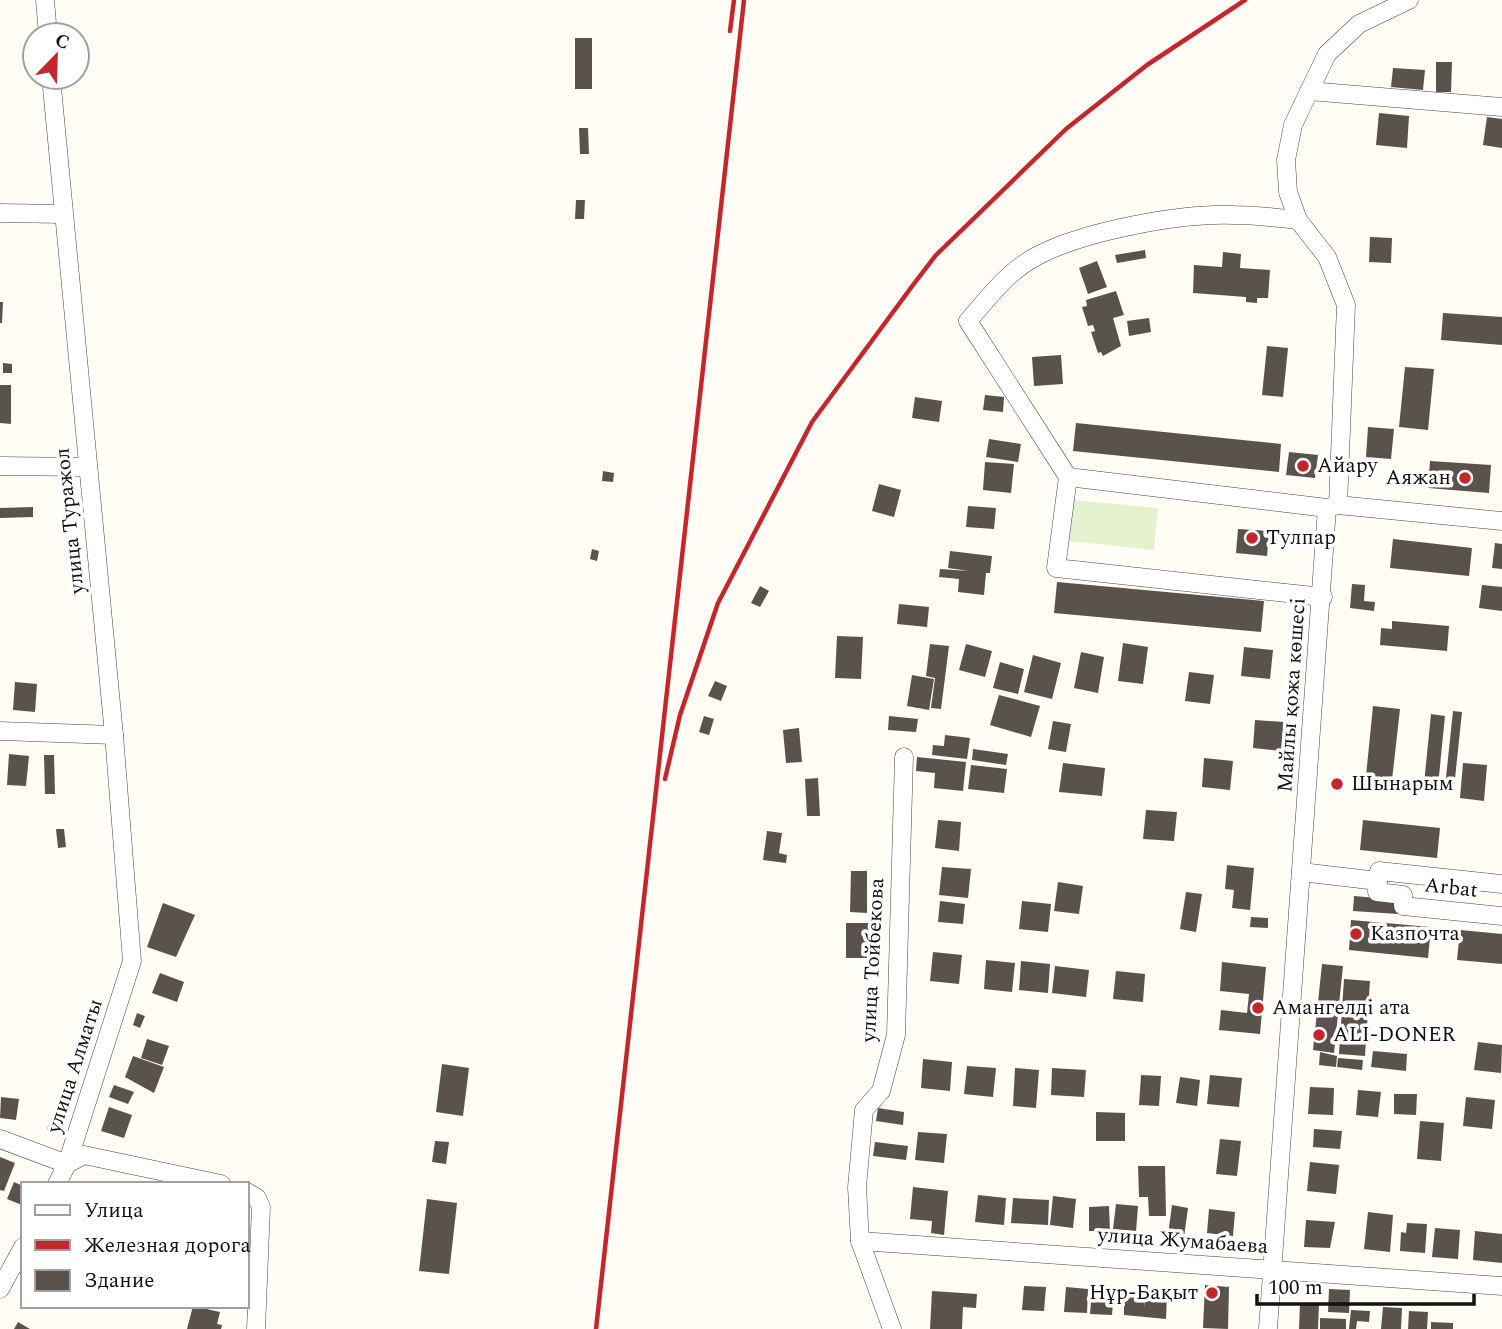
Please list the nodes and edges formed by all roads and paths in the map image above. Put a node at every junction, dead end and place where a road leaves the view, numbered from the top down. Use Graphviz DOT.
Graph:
graph roads {
  1 [pos="45,0"];
  2 [pos="1409,0"];
  3 [pos="47,21"];
  4 [pos="52,91"];
  5 [pos="1309,91"];
  6 [pos="1502,107"];
  7 [pos="0,213"];
  8 [pos="63,214"];
  9 [pos="1298,220"];
  10 [pos="0,466"];
  11 [pos="87,467"];
  12 [pos="1068,477"];
  13 [pos="1332,506"];
  14 [pos="1502,521"];
  15 [pos="1323,597"];
  16 [pos="0,731"];
  17 [pos="114,735"];
  18 [pos="904,757"];
  19 [pos="1301,872"];
  20 [pos="1378,881"];
  21 [pos="1502,884"];
  22 [pos="1502,916"];
  23 [pos="132,961"];
  24 [pos="0,1139"];
  25 [pos="67,1164"];
  26 [pos="58,1182"];
  27 [pos="212,1182"];
  28 [pos="252,1195"];
  29 [pos="860,1241"];
  30 [pos="21,1251"];
  31 [pos="1272,1270"];
  32 [pos="1502,1286"];
  33 [pos="0,1289"];
  34 [pos="256,1329"];
  35 [pos="892,1329"];
  36 [pos="1268,1329"];
  1 -- 3 [label="street"];
  2 -- 5 [label="street, Майлы қожа көшесі"];
  4 -- 8 [label="street, улица Туражол"];
  5 -- 6 [label="street"];
  5 -- 9 [label="street, Майлы қожа көшесі"];
  7 -- 8 [label="street"];
  8 -- 11 [label="street, улица Туражол"];
  9 -- 12 [label="street"];
  9 -- 13 [label="street, Майлы қожа көшесі"];
  10 -- 11 [label="street"];
  11 -- 17 [label="street, улица Туражол"];
  12 -- 13 [label="street"];
  12 -- 15 [label="street"];
  13 -- 14 [label="street"];
  13 -- 15 [label="street, Майлы қожа көшесі"];
  15 -- 19 [label="street, Майлы қожа көшесі"];
  16 -- 17 [label="street"];
  17 -- 23 [label="street, улица Туражол"];
  18 -- 29 [label="street, улица Тойбекова"];
  19 -- 20 [label="street, Arbat"];
  19 -- 31 [label="street, Майлы қожа көшесі"];
  20 -- 21 [label="street, Arbat"];
  20 -- 22 [label="street, Arbat"];
  23 -- 25 [label="street, улица Алматы"];
  24 -- 25 [label="street"];
  25 -- 26 [label="street, улица Алматы"];
  25 -- 27 [label="street"];
  28 -- 34 [label="street"];
  29 -- 31 [label="street, улица Жумабаева"];
  29 -- 35 [label="street, улица Тойбекова"];
  30 -- 33 [label="street"];
  31 -- 32 [label="street, улица Жумабаева"];
  31 -- 36 [label="street, Майлы қожа көшесі"];
}
